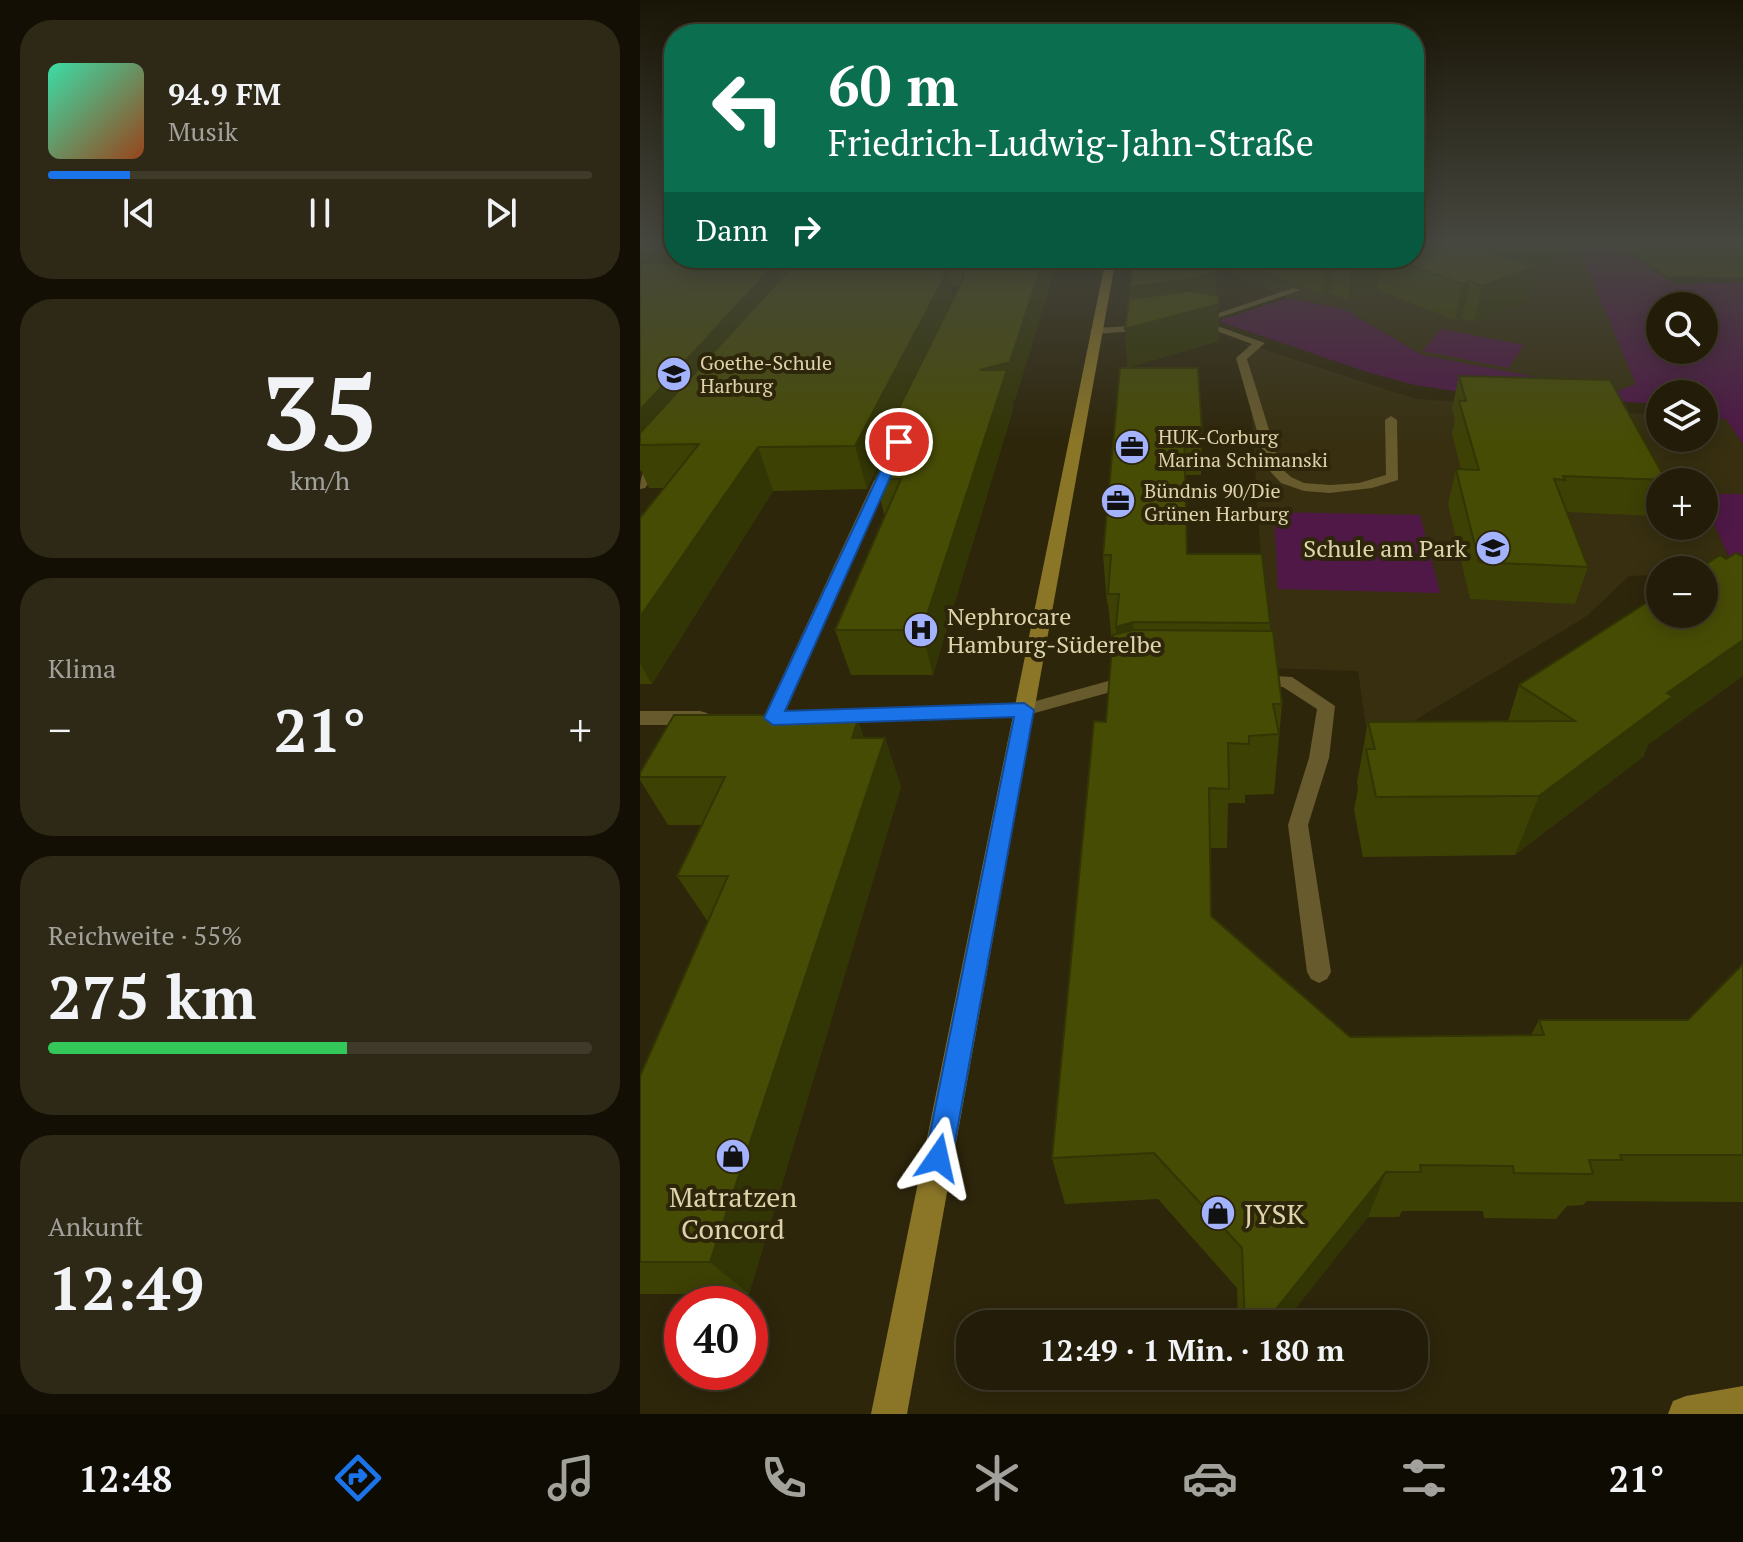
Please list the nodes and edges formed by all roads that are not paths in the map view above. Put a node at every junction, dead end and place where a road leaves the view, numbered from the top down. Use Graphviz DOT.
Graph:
graph roads {
  1 [pos="1101,309"];
  2 [pos="1234,309"];
  3 [pos="1195,321"];
  4 [pos="1181,323"];
  5 [pos="1167,325"];
  6 [pos="1095,331"];
  7 [pos="1391,420"];
  8 [pos="669,449"];
  9 [pos="894,452"];
  10 [pos="640,485"];
  11 [pos="1151,680"];
  12 [pos="1241,681"];
  13 [pos="1024,710"];
  14 [pos="640,718"];
  15 [pos="719,718"];
  16 [pos="746,718"];
  17 [pos="773,718"];
  18 [pos="1319,972"];
  19 [pos="1743,1404"];
  20 [pos="889,1414"];
  21 [pos="1686,1414"];
  1 -- 6 [label="street"];
  2 -- 3 [label="lane"];
  3 -- 4 [label="lane"];
  3 -- 7 [label="lane"];
  5 -- 6 [label="lane"];
  6 -- 13 [label="street"];
  8 -- 10 [label="street"];
  9 -- 17 [label="street"];
  11 -- 13 [label="lane"];
  12 -- 18 [label="lane"];
  13 -- 17 [label="street"];
  13 -- 20 [label="street"];
  14 -- 15 [label="street"];
  16 -- 17 [label="street"];
  19 -- 21 [label="street"];
}
